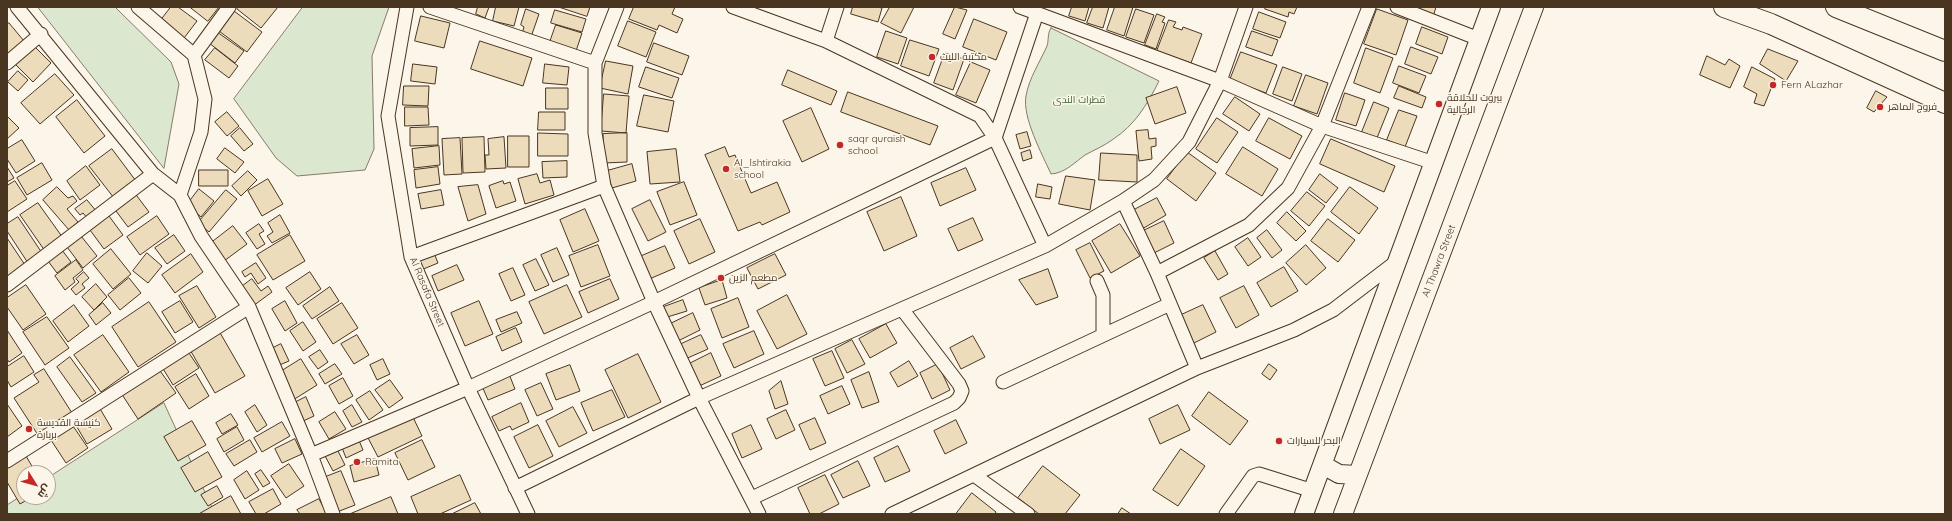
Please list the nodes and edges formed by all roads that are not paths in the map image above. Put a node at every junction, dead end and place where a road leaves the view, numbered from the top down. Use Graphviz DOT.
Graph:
graph roads {
  1 [pos="17,7"];
  2 [pos="138,7"];
  3 [pos="229,7"];
  4 [pos="407,7"];
  5 [pos="430,7"];
  6 [pos="617,7"];
  7 [pos="733,7"];
  8 [pos="837,7"];
  9 [pos="1020,7"];
  10 [pos="1246,7"];
  11 [pos="1369,7"];
  12 [pos="1397,7"];
  13 [pos="1491,7"];
  14 [pos="1534,7"];
  15 [pos="1724,7"];
  16 [pos="1848,9"];
  17 [pos="1037,13"];
  18 [pos="41,34"];
  19 [pos="1479,39"];
  20 [pos="826,41"];
  21 [pos="1945,51"];
  22 [pos="194,55"];
  23 [pos="7,63"];
  24 [pos="595,64"];
  25 [pos="1220,81"];
  26 [pos="1945,103"];
  27 [pos="1322,126"];
  28 [pos="996,138"];
  29 [pos="1434,163"];
  30 [pos="153,174"];
  31 [pos="604,186"];
  32 [pos="180,195"];
  33 [pos="1123,201"];
  34 [pos="1045,246"];
  35 [pos="411,257"];
  36 [pos="1396,262"];
  37 [pos="1157,273"];
  38 [pos="1097,281"];
  39 [pos="7,285"];
  40 [pos="654,302"];
  41 [pos="1170,304"];
  42 [pos="248,307"];
  43 [pos="902,309"];
  44 [pos="1103,335"];
  45 [pos="1197,368"];
  46 [pos="1003,382"];
  47 [pos="468,388"];
  48 [pos="699,398"];
  49 [pos="312,455"];
  50 [pos="7,461"];
  51 [pos="1322,465"];
  52 [pos="974,475"];
  53 [pos="1357,476"];
  54 [pos="515,488"];
  55 [pos="1313,491"];
  56 [pos="752,498"];
  57 [pos="333,514"];
  58 [pos="528,514"];
  59 [pos="759,514"];
  60 [pos="892,514"];
  61 [pos="1028,514"];
  62 [pos="1226,514"];
  63 [pos="1304,514"];
  64 [pos="1343,514"];
  1 -- 18 [label="street"];
  2 -- 22 [label="street"];
  3 -- 22 [label="street"];
  4 -- 35 [label="street, Al Rasafa Street"];
  5 -- 24 [label="street"];
  6 -- 24 [label="street"];
  7 -- 20 [label="street"];
  8 -- 20 [label="street"];
  9 -- 17 [label="street"];
  10 -- 25 [label="street"];
  11 -- 27 [label="street"];
  12 -- 19 [label="street"];
  13 -- 19 [label="main road"];
  14 -- 53 [label="main road, Al Thawra Street"];
  15 -- 26 [label="main road"];
  16 -- 21 [label="main road"];
  17 -- 25 [label="street"];
  17 -- 28 [label="street"];
  18 -- 23 [label="street"];
  18 -- 30 [label="street"];
  19 -- 29 [label="main road"];
  20 -- 28 [label="street"];
  22 -- 32 [label="street"];
  24 -- 31 [label="street"];
  25 -- 27 [label="street"];
  25 -- 33 [label="street"];
  27 -- 29 [label="street"];
  27 -- 37 [label="street"];
  28 -- 34 [label="street"];
  28 -- 40 [label="street"];
  29 -- 36 [label="main road"];
  30 -- 32 [label="street"];
  30 -- 39 [label="street"];
  31 -- 35 [label="street"];
  31 -- 40 [label="street"];
  32 -- 42 [label="street"];
  33 -- 34 [label="street"];
  33 -- 37 [label="street"];
  34 -- 43 [label="street"];
  35 -- 47 [label="street, Al Rasafa Street"];
  36 -- 45 [label="street"];
  36 -- 51 [label="main road"];
  37 -- 41 [label="street"];
  38 -- 44 [label="street"];
  40 -- 47 [label="street"];
  40 -- 48 [label="street"];
  41 -- 44 [label="street"];
  41 -- 45 [label="street"];
  42 -- 49 [label="street"];
  42 -- 50 [label="street"];
  43 -- 48 [label="street"];
  43 -- 56 [label="street"];
  44 -- 46 [label="street"];
  45 -- 52 [label="street"];
  47 -- 49 [label="street"];
  47 -- 54 [label="street, Al Rasafa Street"];
  48 -- 54 [label="street"];
  48 -- 56 [label="street"];
  49 -- 57 [label="street"];
  51 -- 53 [label="main road"];
  51 -- 55 [label="main road"];
  52 -- 60 [label="street"];
  52 -- 61 [label="street"];
  53 -- 64 [label="main road, Al Thawra Street"];
  54 -- 58 [label="street, Al Rasafa Street"];
  55 -- 62 [label="street"];
  55 -- 63 [label="main road"];
  56 -- 59 [label="street"];
}
